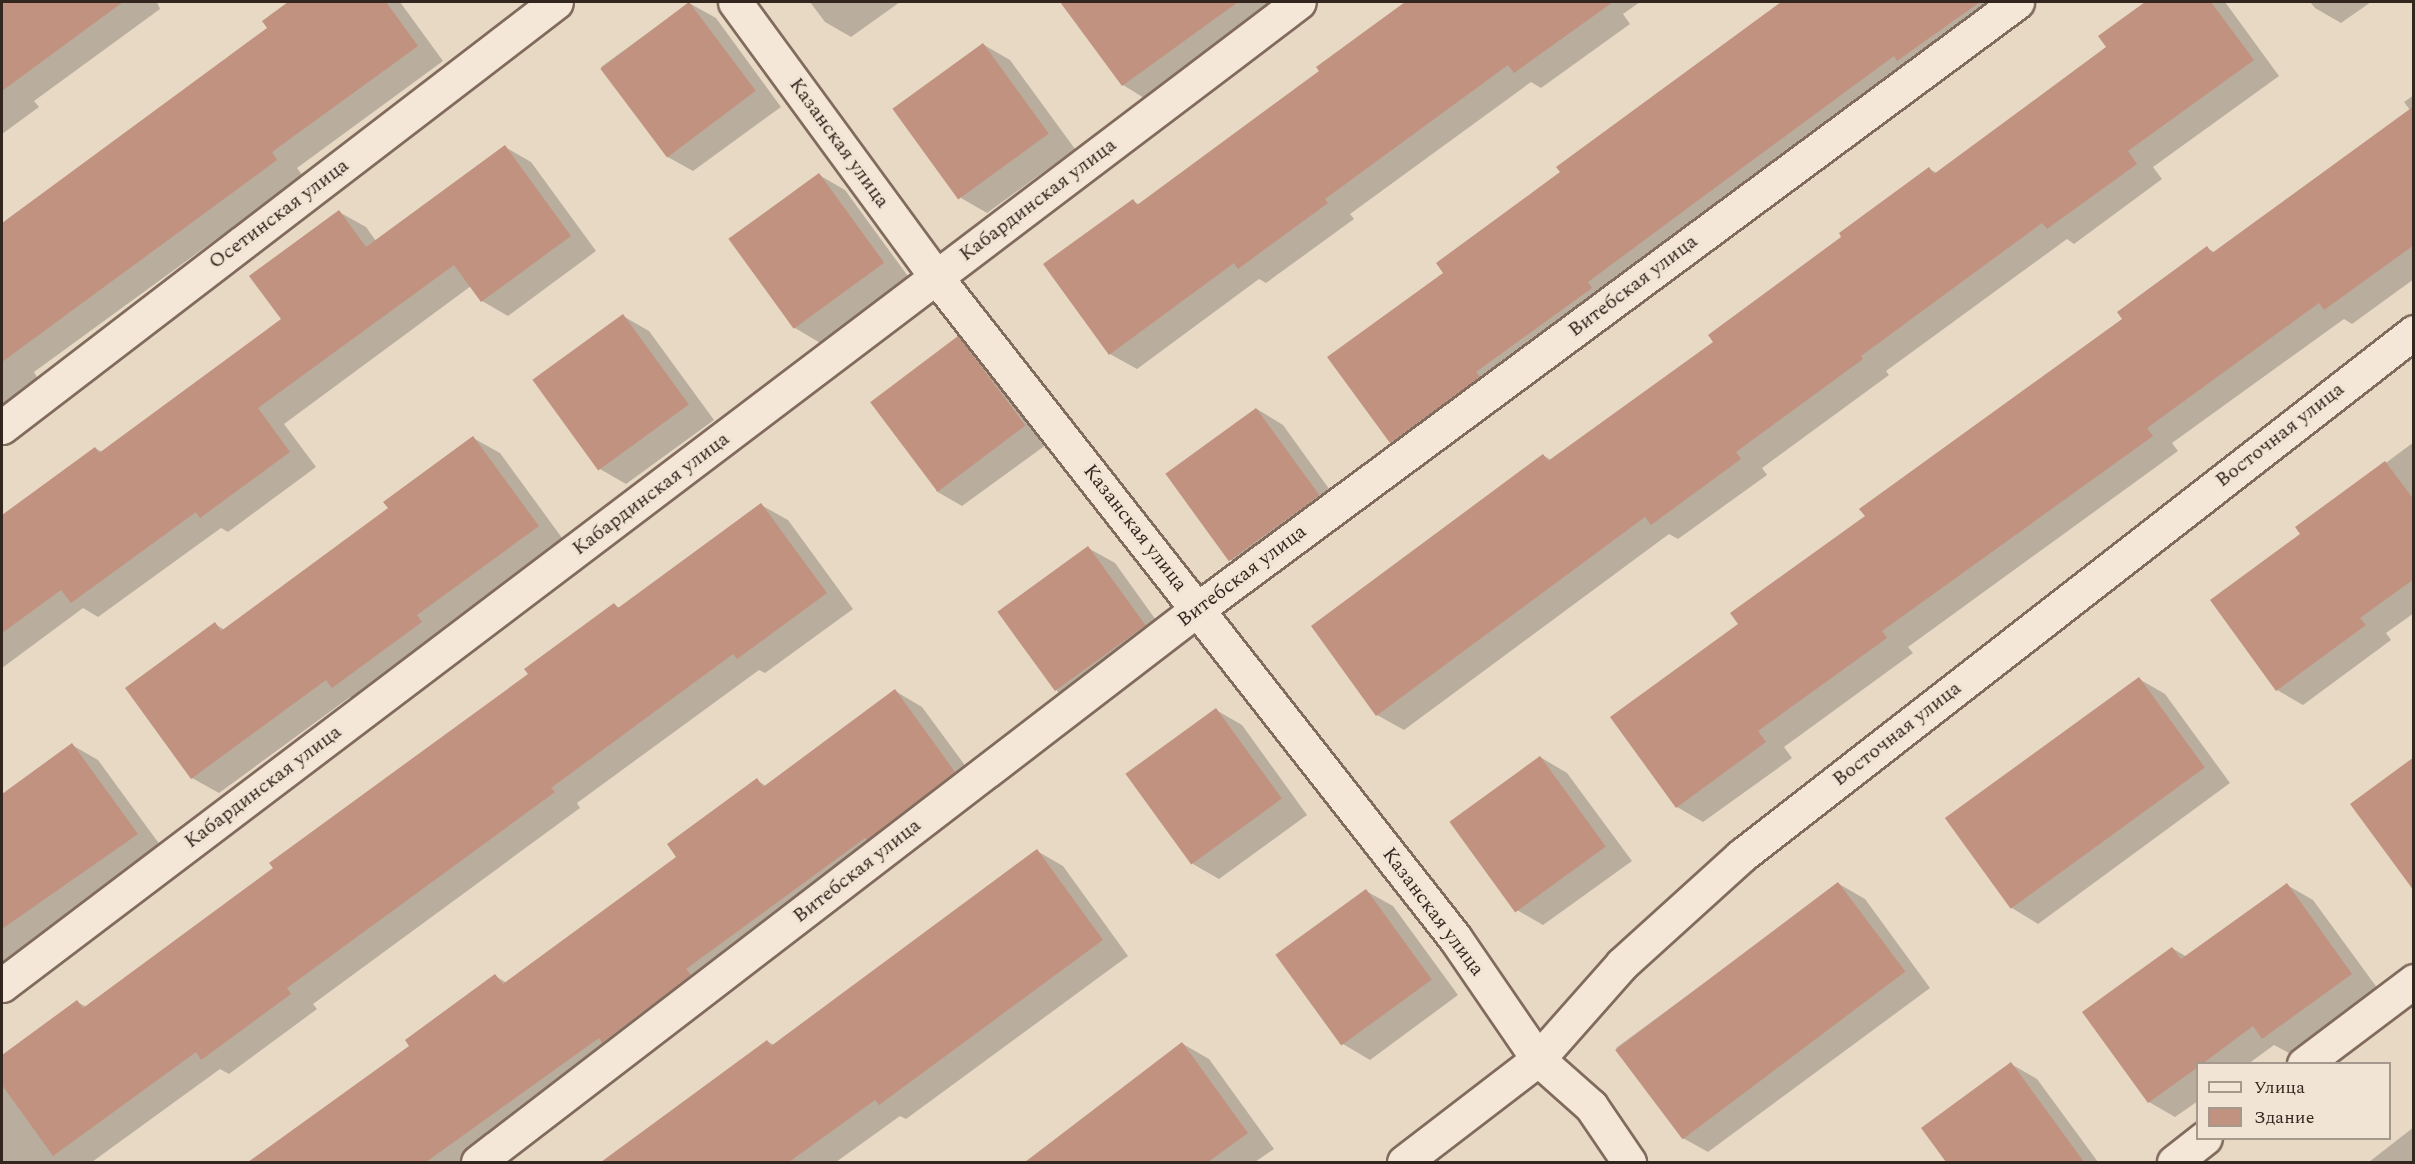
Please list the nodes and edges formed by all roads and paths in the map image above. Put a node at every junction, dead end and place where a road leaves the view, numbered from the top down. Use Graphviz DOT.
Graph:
graph roads {
  1 [pos="556,2"];
  2 [pos="735,2"];
  3 [pos="1299,2"];
  4 [pos="2016,2"];
  5 [pos="936,277"];
  6 [pos="2414,332"];
  7 [pos="2,427"];
  8 [pos="1198,608"];
  9 [pos="2414,981"];
  10 [pos="2,985"];
  11 [pos="1538,1059"];
  12 [pos="2307,1062"];
  13 [pos="2202,1140"];
  14 [pos="478,1162"];
  15 [pos="1404,1162"];
  16 [pos="1629,1162"];
  17 [pos="2174,1162"];
  1 -- 7 [label="street, Осетинская улица"];
  2 -- 5 [label="street, Казанская улица"];
  3 -- 5 [label="street, Кабардинская улица"];
  4 -- 8 [label="street, Витебская улица"];
  5 -- 8 [label="street, Казанская улица"];
  5 -- 10 [label="street, Кабардинская улица"];
  6 -- 11 [label="street, Восточная улица"];
  8 -- 11 [label="street, Казанская улица"];
  8 -- 14 [label="street, Витебская улица"];
  9 -- 12 [label="street"];
  11 -- 15 [label="street, Восточная улица"];
  11 -- 16 [label="street, Казанская улица"];
  13 -- 17 [label="street"];
}
